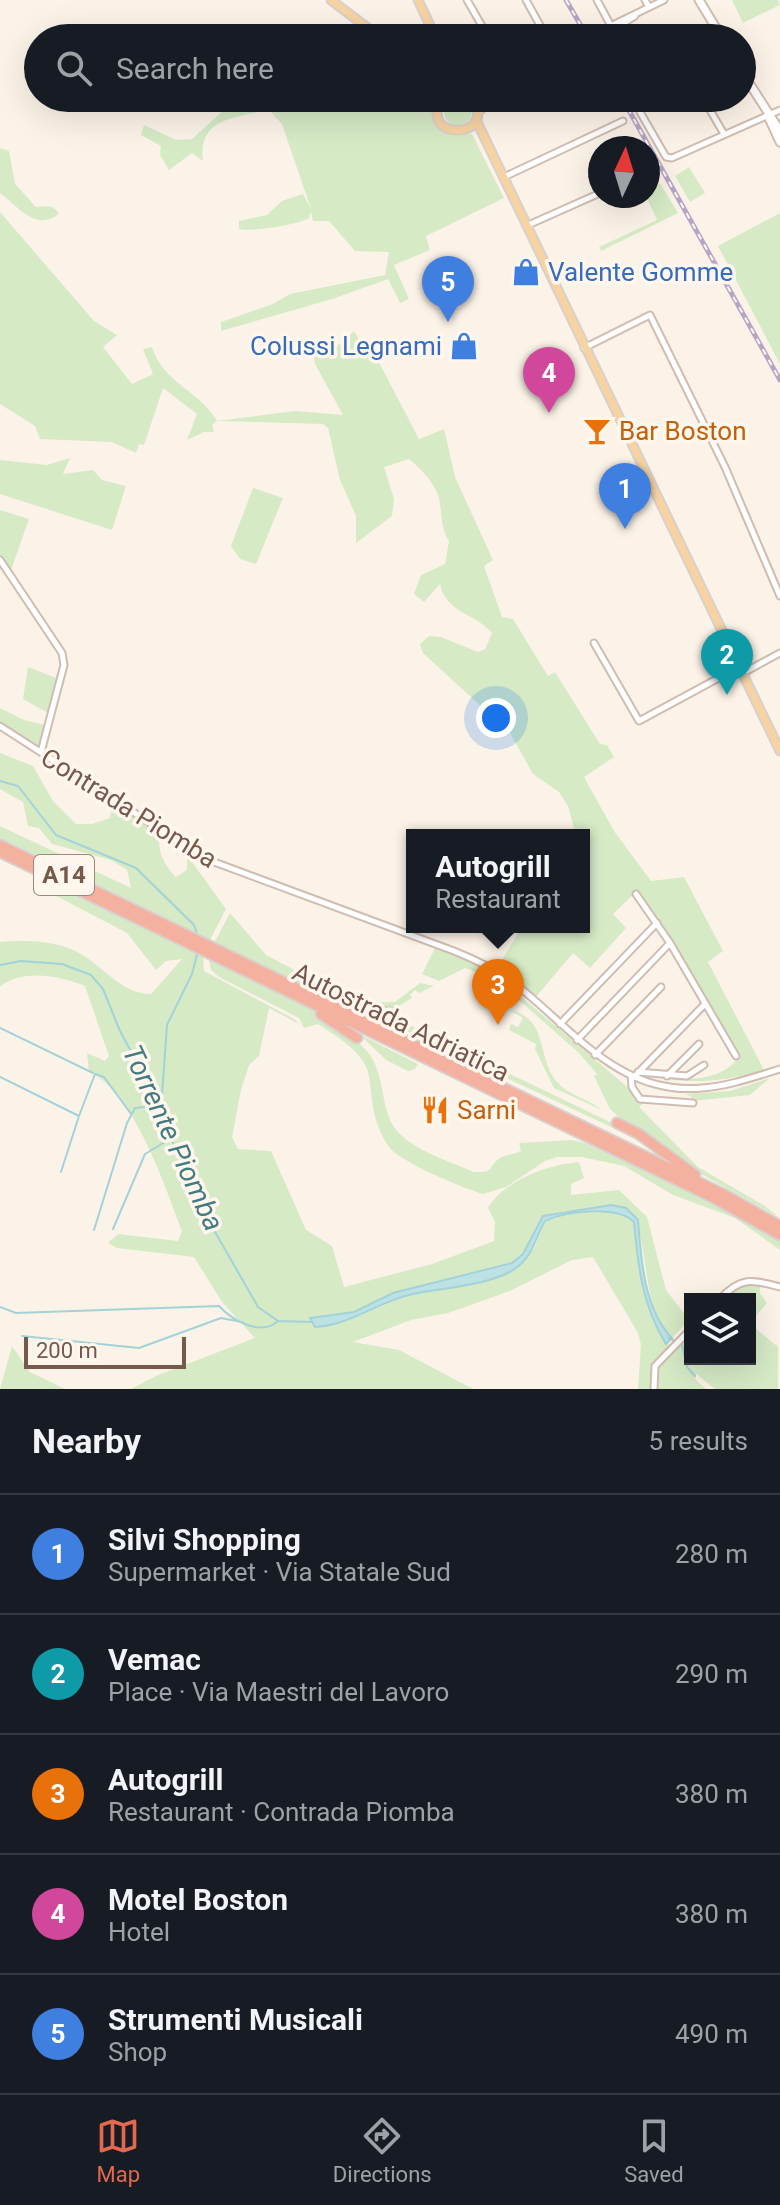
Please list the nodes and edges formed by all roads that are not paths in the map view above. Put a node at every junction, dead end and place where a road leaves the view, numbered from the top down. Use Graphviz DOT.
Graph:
graph roads {
  1 [pos="331,0"];
  2 [pos="418,0"];
  3 [pos="467,0"];
  4 [pos="526,0"];
  5 [pos="597,0"];
  6 [pos="645,0"];
  7 [pos="664,0"];
  8 [pos="699,0"];
  9 [pos="649,7"];
  10 [pos="363,24"];
  11 [pos="429,24"];
  12 [pos="481,24"];
  13 [pos="539,24"];
  14 [pos="610,24"];
  15 [pos="618,24"];
  16 [pos="714,24"];
  17 [pos="756,96"];
  18 [pos="780,110"];
  19 [pos="476,112"];
  20 [pos="482,112"];
  21 [pos="640,112"];
  22 [pos="711,112"];
  23 [pos="438,114"];
  24 [pos="477,116"];
  25 [pos="768,116"];
  26 [pos="623,121"];
  27 [pos="465,130"];
  28 [pos="780,131"];
  29 [pos="724,134"];
  30 [pos="780,142"];
  31 [pos="487,144"];
  32 [pos="504,177"];
  33 [pos="588,198"];
  34 [pos="526,226"];
  35 [pos="584,348"];
  36 [pos="0,560"];
  37 [pos="780,596"];
  38 [pos="594,643"];
  39 [pos="780,653"];
  40 [pos="742,669"];
  41 [pos="0,726"];
  42 [pos="780,751"];
  43 [pos="41,752"];
  44 [pos="0,845"];
  45 [pos="0,852"];
  46 [pos="636,894"];
  47 [pos="124,908"];
  48 [pos="657,923"];
  49 [pos="670,943"];
  50 [pos="661,987"];
  51 [pos="285,990"];
  52 [pos="308,994"];
  53 [pos="705,1004"];
  54 [pos="391,1013"];
  55 [pos="560,1024"];
  56 [pos="357,1038"];
  57 [pos="577,1040"];
  58 [pos="699,1044"];
  59 [pos="595,1055"];
  60 [pos="736,1056"];
  61 [pos="704,1065"];
  62 [pos="780,1069"];
  63 [pos="634,1075"];
  64 [pos="666,1076"];
  65 [pos="693,1103"];
  66 [pos="617,1123"];
  67 [pos="580,1140"];
  68 [pos="658,1170"];
  69 [pos="723,1194"];
  70 [pos="780,1226"];
  71 [pos="780,1235"];
  72 [pos="780,1287"];
  73 [pos="726,1293"];
  74 [pos="684,1336"];
  75 [pos="654,1389"];
  1 -- 10 [label="main road"];
  2 -- 11 [label="main road"];
  3 -- 12 [label="street"];
  4 -- 13 [label="street"];
  5 -- 14 [label="street"];
  6 -- 9 [label="street"];
  7 -- 9 [label="street"];
  8 -- 16 [label="street"];
  9 -- 15 [label="street"];
  17 -- 25 [label="street"];
  18 -- 25 [label="street"];
  19 -- 24 [label="main road"];
  20 -- 24 [label="street"];
  21 -- 29 [label="street"];
  22 -- 29 [label="street"];
  23 -- 27 [label="main road"];
  24 -- 27 [label="main road"];
  24 -- 31 [label="main road"];
  25 -- 28 [label="street"];
  25 -- 29 [label="street"];
  25 -- 30 [label="street"];
  26 -- 32 [label="street"];
  27 -- 31 [label="main road"];
  31 -- 32 [label="main road"];
  32 -- 34 [label="main road"];
  33 -- 34 [label="street"];
  34 -- 35 [label="main road"];
  35 -- 37 [label="street"];
  35 -- 40 [label="main road"];
  36 -- 43 [label="street"];
  38 -- 40 [label="street"];
  39 -- 40 [label="street"];
  40 -- 42 [label="main road"];
  41 -- 43 [label="street, Contrada Piomba"];
  43 -- 55 [label="street, Contrada Piomba"];
  44 -- 47 [label="highway, Autostrada Adriatica / A14"];
  45 -- 47 [label="highway, Autostrada Adriatica / A14"];
  46 -- 48 [label="street"];
  47 -- 51 [label="highway, Autostrada Adriatica / A14"];
  47 -- 52 [label="highway, Autostrada Adriatica / A14"];
  48 -- 49 [label="street"];
  48 -- 55 [label="street"];
  49 -- 53 [label="street"];
  49 -- 57 [label="street"];
  50 -- 59 [label="street"];
  51 -- 56 [label="highway"];
  51 -- 68 [label="highway, Autostrada Adriatica / A14"];
  52 -- 54 [label="highway"];
  52 -- 69 [label="highway, Autostrada Adriatica / A14"];
  53 -- 60 [label="street"];
  53 -- 63 [label="street"];
  55 -- 57 [label="street, Contrada Piomba"];
  57 -- 59 [label="street, Contrada Piomba"];
  58 -- 64 [label="street"];
  59 -- 63 [label="street, Contrada Piomba"];
  61 -- 64 [label="street"];
  62 -- 63 [label="street, Contrada Piomba"];
  63 -- 64 [label="street"];
  63 -- 65 [label="street"];
  66 -- 69 [label="highway"];
  67 -- 68 [label="highway"];
  68 -- 71 [label="highway, Autostrada Adriatica / A14"];
  69 -- 70 [label="highway, Autostrada Adriatica / A14"];
  72 -- 73 [label="street"];
  74 -- 75 [label="street"];
}
